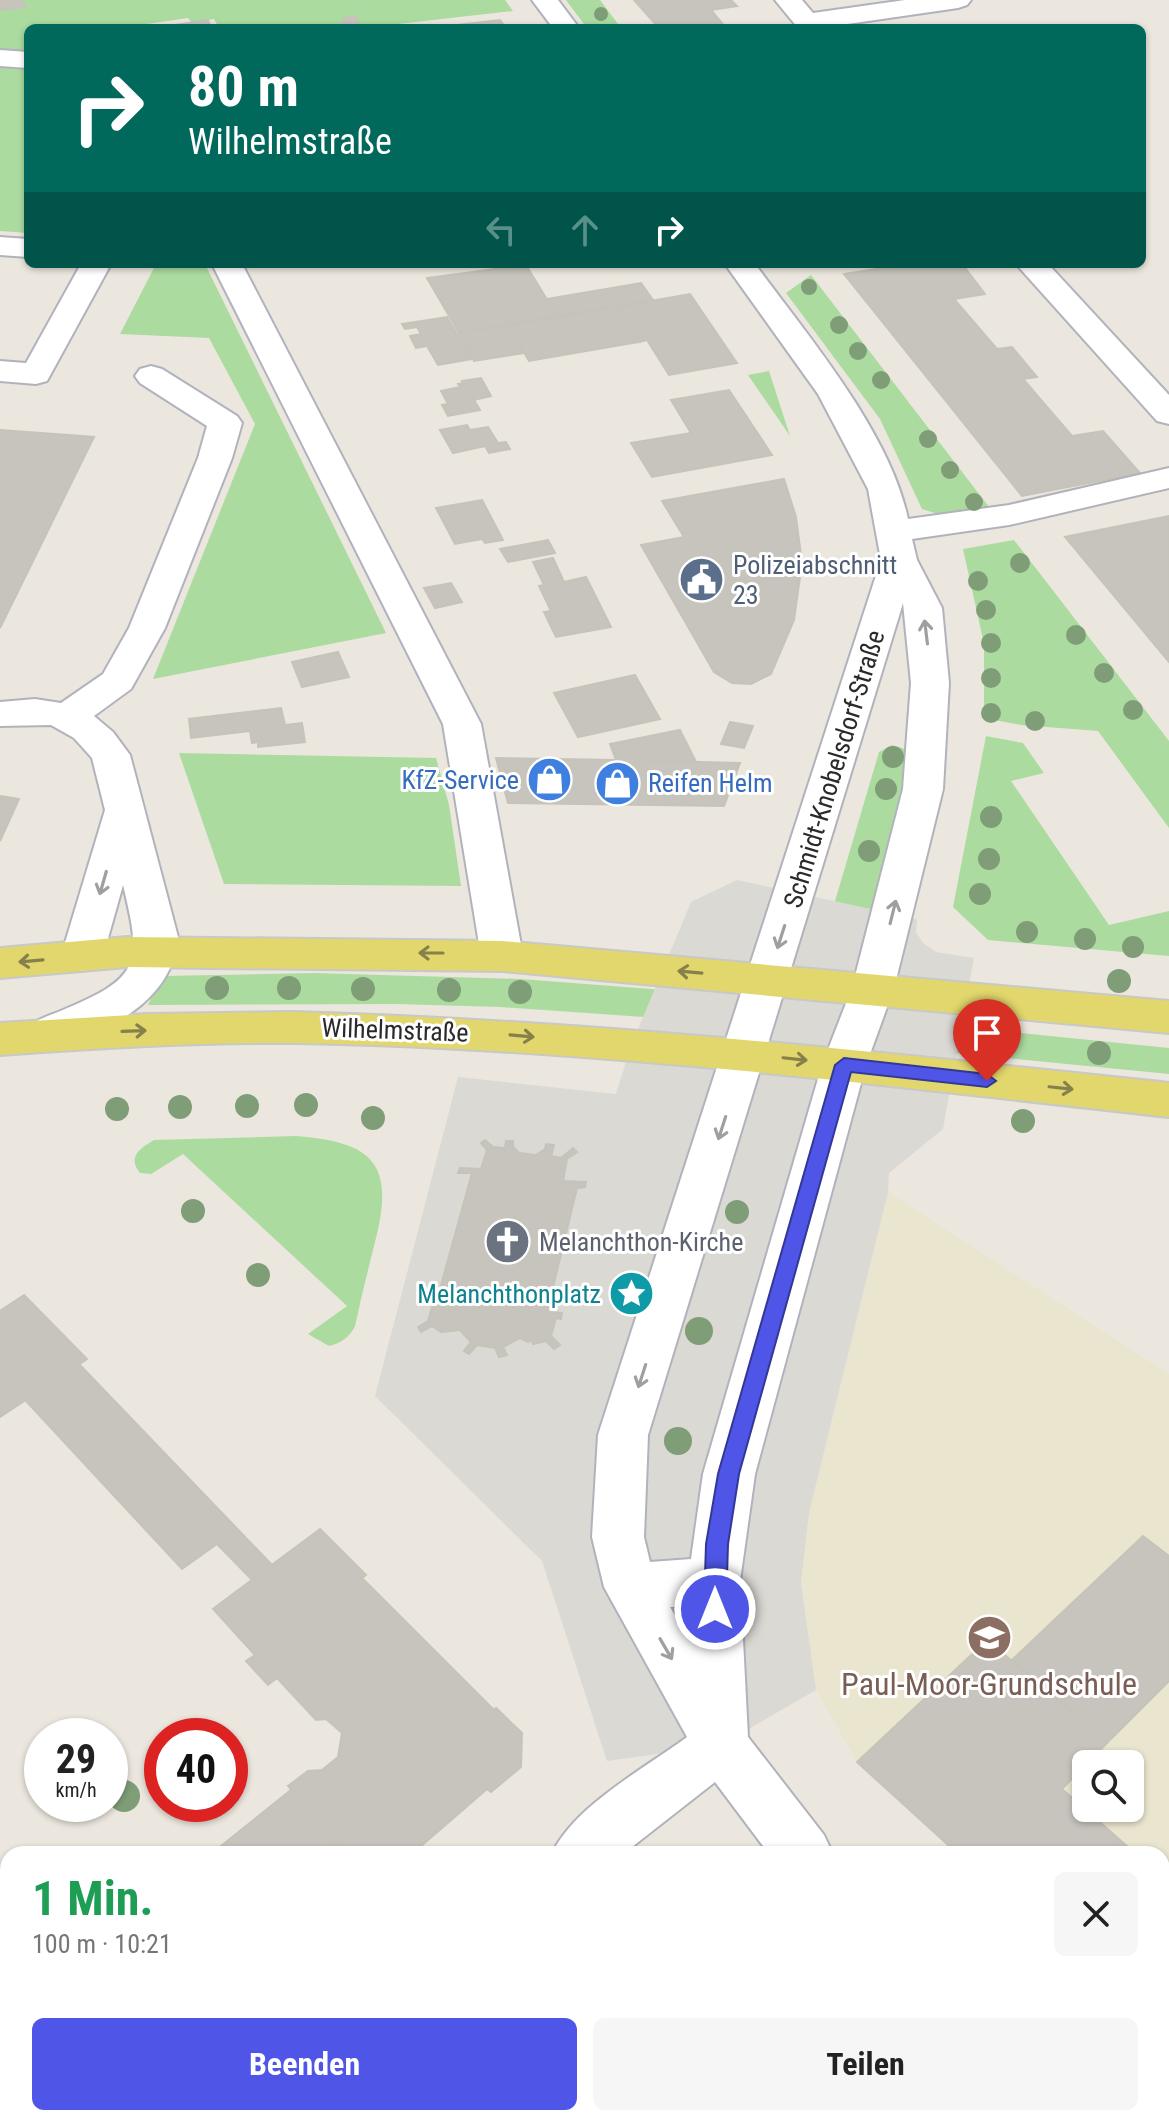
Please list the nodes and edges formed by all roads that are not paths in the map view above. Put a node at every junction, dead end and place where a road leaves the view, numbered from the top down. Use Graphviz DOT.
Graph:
graph roads {
  1 [pos="545,0"];
  2 [pos="788,0"];
  3 [pos="958,0"];
  4 [pos="563,24"];
  5 [pos="809,24"];
  6 [pos="816,24"];
  7 [pos="0,58"];
  8 [pos="24,60"];
  9 [pos="0,246"];
  10 [pos="24,248"];
  11 [pos="94,268"];
  12 [pos="229,268"];
  13 [pos="749,268"];
  14 [pos="1035,268"];
  15 [pos="0,371"];
  16 [pos="151,376"];
  17 [pos="1169,414"];
  18 [pos="1169,478"];
  19 [pos="898,545"];
  20 [pos="0,714"];
  21 [pos="69,715"];
  22 [pos="125,810"];
  23 [pos="158,952"];
  24 [pos="82,956"];
  25 [pos="502,956"];
  26 [pos="0,963"];
  27 [pos="768,978"];
  28 [pos="873,988"];
  29 [pos="1169,1017"];
  30 [pos="45,1035"];
  31 [pos="0,1039"];
  32 [pos="745,1054"];
  33 [pos="844,1065"];
  34 [pos="1169,1100"];
  35 [pos="714,1581"];
  36 [pos="630,1587"];
  37 [pos="721,1745"];
  38 [pos="590,1846"];
  39 [pos="798,1846"];
  1 -- 4 [label="street"];
  2 -- 5 [label="street"];
  3 -- 6 [label="street"];
  7 -- 8 [label="street"];
  9 -- 10 [label="street"];
  11 -- 15 [label="street"];
  12 -- 25 [label="street"];
  13 -- 19 [label="street, Schmidt-Knobelsdorf-Straße"];
  14 -- 17 [label="street"];
  16 -- 21 [label="street"];
  18 -- 19 [label="street"];
  19 -- 27 [label="street, Schmidt-Knobelsdorf-Straße, one-way"];
  28 -- 19 [label="street, Schmidt-Knobelsdorf-Straße, one-way"];
  20 -- 21 [label="street"];
  21 -- 22 [label="street"];
  22 -- 23 [label="street"];
  22 -- 24 [label="street, one-way"];
  23 -- 24 [label="main road"];
  25 -- 23 [label="main road, one-way"];
  23 -- 30 [label="street, Wilhelmstraße"];
  24 -- 26 [label="main road, one-way"];
  27 -- 25 [label="main road, one-way"];
  27 -- 28 [label="main road"];
  27 -- 32 [label="street"];
  28 -- 29 [label="main road"];
  28 -- 33 [label="street"];
  30 -- 31 [label="main road, Wilhelmstraße"];
  30 -- 32 [label="main road, Wilhelmstraße, one-way"];
  32 -- 33 [label="main road, Wilhelmstraße, one-way"];
  32 -- 36 [label="street, one-way"];
  33 -- 34 [label="main road, Wilhelmstraße, one-way"];
  33 -- 35 [label="street"];
  35 -- 36 [label="street"];
  35 -- 37 [label="street"];
  36 -- 37 [label="street, one-way"];
  37 -- 38 [label="street"];
  37 -- 39 [label="street"];
}
